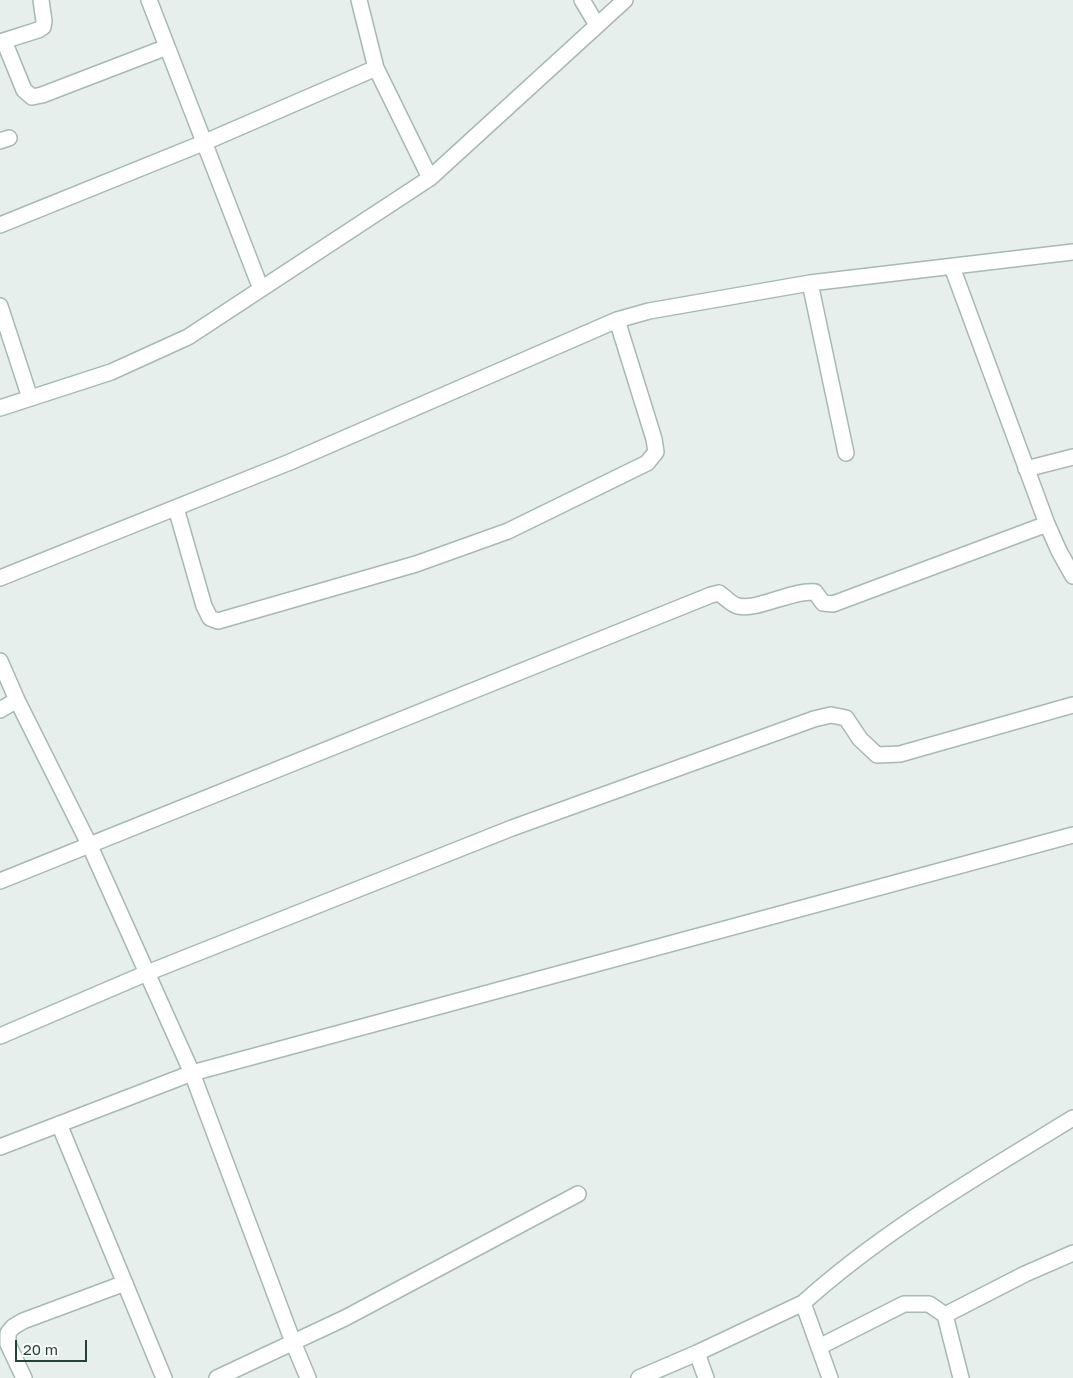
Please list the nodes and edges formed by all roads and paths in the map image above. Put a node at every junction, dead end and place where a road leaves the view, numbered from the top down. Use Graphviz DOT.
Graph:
graph roads {
  1 [pos="41,0"];
  2 [pos="149,0"];
  3 [pos="359,0"];
  4 [pos="582,0"];
  5 [pos="625,0"];
  6 [pos="597,26"];
  7 [pos="2,42"];
  8 [pos="167,47"];
  9 [pos="376,68"];
  10 [pos="204,143"];
  11 [pos="430,178"];
  12 [pos="0,224"];
  13 [pos="1073,252"];
  14 [pos="952,267"];
  15 [pos="810,283"];
  16 [pos="260,289"];
  17 [pos="0,306"];
  18 [pos="618,320"];
  19 [pos="30,398"];
  20 [pos="0,408"];
  21 [pos="846,453"];
  22 [pos="1073,458"];
  23 [pos="1026,469"];
  24 [pos="176,508"];
  25 [pos="1047,524"];
  26 [pos="1073,576"];
  27 [pos="0,578"];
  28 [pos="0,661"];
  29 [pos="17,700"];
  30 [pos="1073,705"];
  31 [pos="0,710"];
  32 [pos="1073,835"];
  33 [pos="89,844"];
  34 [pos="0,881"];
  35 [pos="147,972"];
  36 [pos="0,1036"];
  37 [pos="192,1073"];
  38 [pos="1073,1118"];
  39 [pos="59,1124"];
  40 [pos="0,1147"];
  41 [pos="578,1194"];
  42 [pos="1073,1253"];
  43 [pos="125,1283"];
  44 [pos="803,1303"];
  45 [pos="945,1314"];
  46 [pos="293,1342"];
  47 [pos="819,1347"];
  48 [pos="697,1353"];
  49 [pos="24,1378"];
  50 [pos="164,1378"];
  51 [pos="218,1378"];
  52 [pos="308,1378"];
  53 [pos="639,1378"];
  54 [pos="706,1378"];
  55 [pos="830,1378"];
  56 [pos="961,1378"];
  1 -- 7 [label="street"];
  2 -- 8 [label="street"];
  3 -- 9 [label="street"];
  4 -- 6 [label="street"];
  5 -- 6 [label="street"];
  6 -- 11 [label="street"];
  7 -- 8 [label="street"];
  8 -- 10 [label="street"];
  9 -- 10 [label="street"];
  9 -- 11 [label="street"];
  10 -- 12 [label="street"];
  10 -- 16 [label="street"];
  11 -- 16 [label="street"];
  13 -- 14 [label="street"];
  14 -- 15 [label="street"];
  14 -- 23 [label="street"];
  15 -- 18 [label="street"];
  15 -- 21 [label="street"];
  16 -- 19 [label="street"];
  17 -- 19 [label="street"];
  18 -- 24 [label="street"];
  18 -- 24 [label="street"];
  19 -- 20 [label="street"];
  22 -- 23 [label="street"];
  23 -- 25 [label="street"];
  24 -- 27 [label="street"];
  25 -- 26 [label="street"];
  25 -- 33 [label="street"];
  28 -- 29 [label="street"];
  29 -- 31 [label="street"];
  29 -- 33 [label="street"];
  30 -- 35 [label="street"];
  32 -- 37 [label="street"];
  33 -- 34 [label="street"];
  33 -- 35 [label="street"];
  35 -- 36 [label="street"];
  35 -- 37 [label="street"];
  37 -- 39 [label="street"];
  37 -- 46 [label="street"];
  38 -- 44 [label="street"];
  39 -- 40 [label="street"];
  39 -- 43 [label="street"];
  41 -- 46 [label="street"];
  42 -- 45 [label="street"];
  43 -- 49 [label="street"];
  43 -- 50 [label="street"];
  44 -- 47 [label="street"];
  44 -- 48 [label="street"];
  45 -- 47 [label="street"];
  45 -- 56 [label="street"];
  46 -- 51 [label="street"];
  46 -- 52 [label="street"];
  47 -- 55 [label="street"];
  48 -- 53 [label="street"];
  48 -- 54 [label="street"];
}
